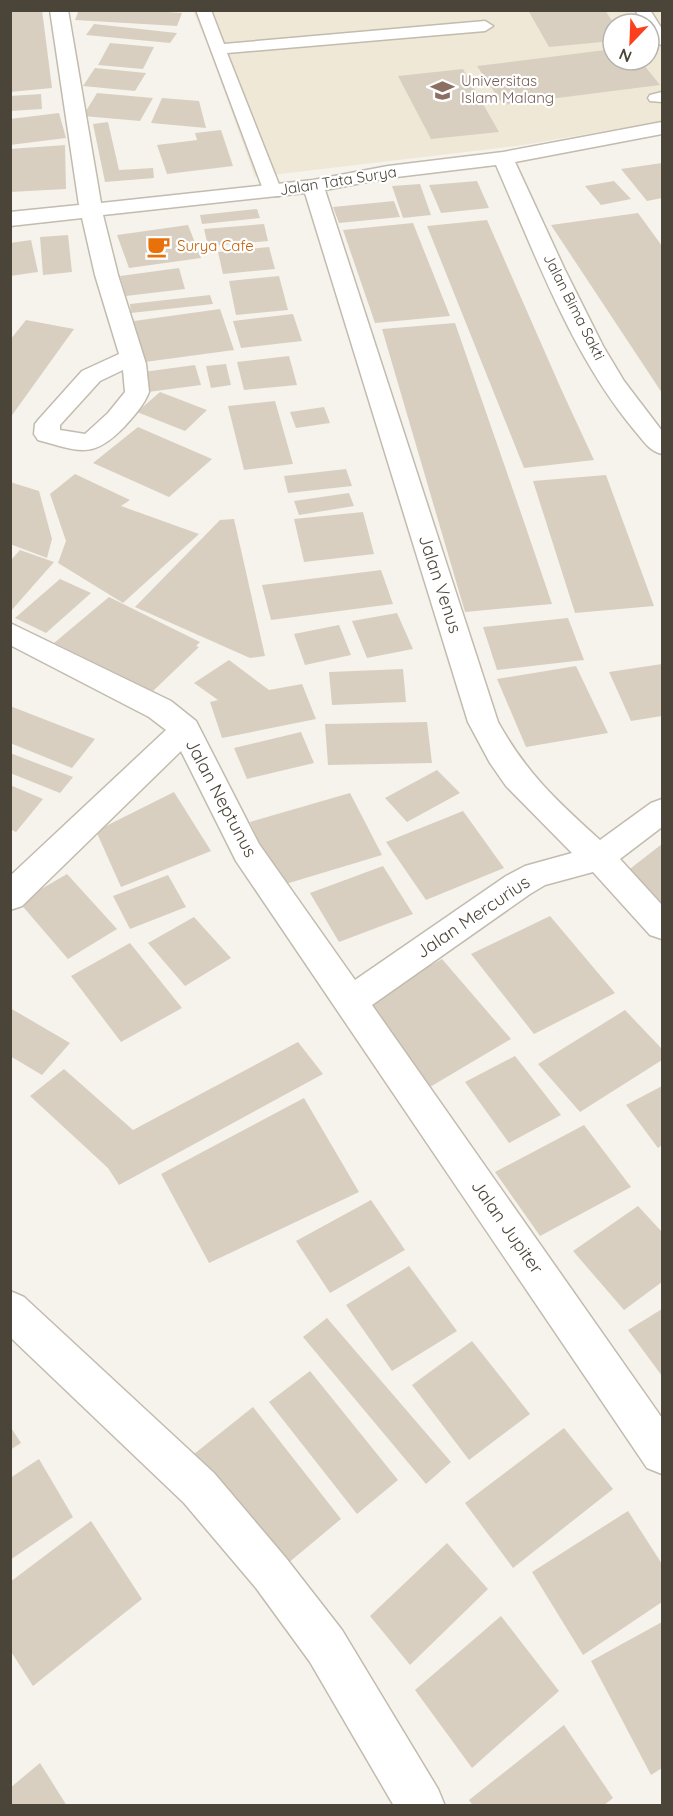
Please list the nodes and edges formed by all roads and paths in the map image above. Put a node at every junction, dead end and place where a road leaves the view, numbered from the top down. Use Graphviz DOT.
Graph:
graph roads {
  1 [pos="58,10"];
  2 [pos="203,10"];
  3 [pos="485,26"];
  4 [pos="217,49"];
  5 [pos="663,128"];
  6 [pos="503,158"];
  7 [pos="313,186"];
  8 [pos="273,192"];
  9 [pos="92,210"];
  10 [pos="10,219"];
  11 [pos="131,357"];
  12 [pos="663,446"];
  13 [pos="10,633"];
  14 [pos="185,729"];
  15 [pos="663,811"];
  16 [pos="598,858"];
  17 [pos="10,897"];
  18 [pos="663,926"];
  19 [pos="351,1001"];
  20 [pos="10,1310"];
  21 [pos="663,1453"];
  22 [pos="421,1806"];
  1 -- 9 [label="street"];
  2 -- 4 [label="lane"];
  3 -- 4 [label="lane"];
  4 -- 8 [label="lane"];
  5 -- 6 [label="street, Jalan Tata Surya"];
  6 -- 7 [label="street, Jalan Tata Surya"];
  6 -- 12 [label="street, Jalan Bima Sakti"];
  7 -- 8 [label="street, Jalan Tata Surya"];
  7 -- 16 [label="street, Jalan Venus"];
  8 -- 9 [label="street, Jalan Tata Surya"];
  9 -- 10 [label="street, Jalan Tata Surya"];
  9 -- 11 [label="street"];
  13 -- 14 [label="street, Jalan Neptunus"];
  14 -- 17 [label="street"];
  14 -- 19 [label="street, Jalan Neptunus"];
  15 -- 16 [label="street, Jalan Mercurius"];
  16 -- 18 [label="street, Jalan Venus"];
  16 -- 19 [label="street, Jalan Mercurius"];
  19 -- 21 [label="street, Jalan Jupiter"];
  20 -- 22 [label="street"];
}
